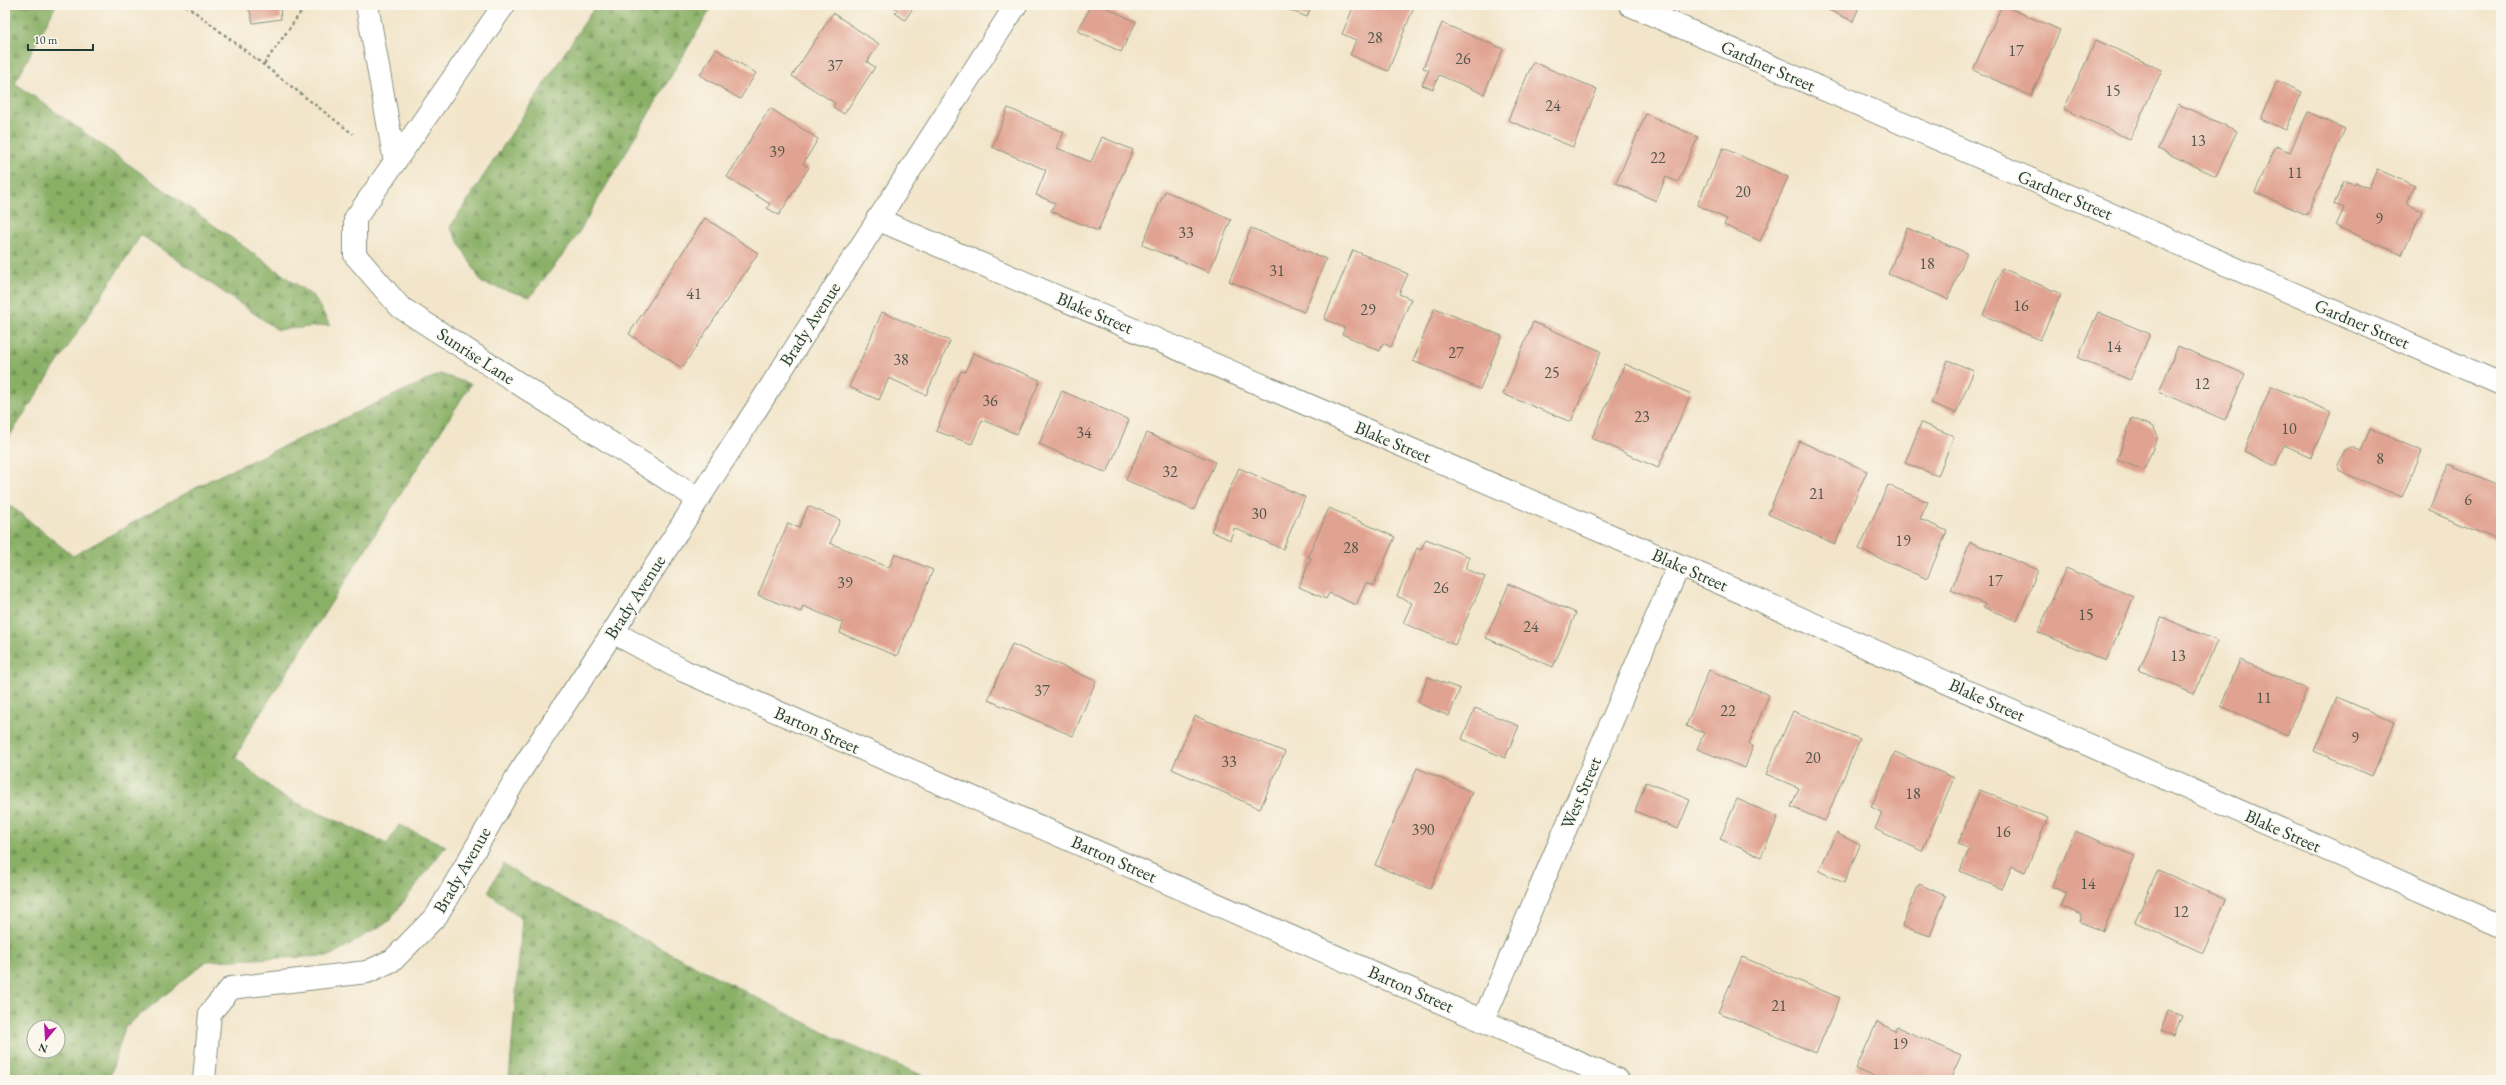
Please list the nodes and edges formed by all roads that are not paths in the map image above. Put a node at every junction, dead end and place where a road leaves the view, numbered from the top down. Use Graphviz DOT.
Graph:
graph roads {
  1 [pos="367,5"];
  2 [pos="504,5"];
  3 [pos="1016,5"];
  4 [pos="1630,5"];
  5 [pos="395,162"];
  6 [pos="877,219"];
  7 [pos="2501,384"];
  8 [pos="698,499"];
  9 [pos="1679,566"];
  10 [pos="613,632"];
  11 [pos="2501,926"];
  12 [pos="1483,1021"];
  13 [pos="204,1080"];
  14 [pos="1618,1080"];
  1 -- 5 [label="street"];
  2 -- 5 [label="street, Sunrise Lane"];
  3 -- 6 [label="street, Brady Avenue"];
  4 -- 7 [label="street, Gardner Street"];
  5 -- 8 [label="street, Sunrise Lane"];
  6 -- 8 [label="street, Brady Avenue"];
  6 -- 9 [label="street, Blake Street"];
  8 -- 10 [label="street, Brady Avenue"];
  9 -- 11 [label="street, Blake Street"];
  9 -- 12 [label="street, West Street"];
  10 -- 12 [label="street, Barton Street"];
  10 -- 13 [label="street, Brady Avenue"];
  12 -- 14 [label="street, Barton Street"];
}
